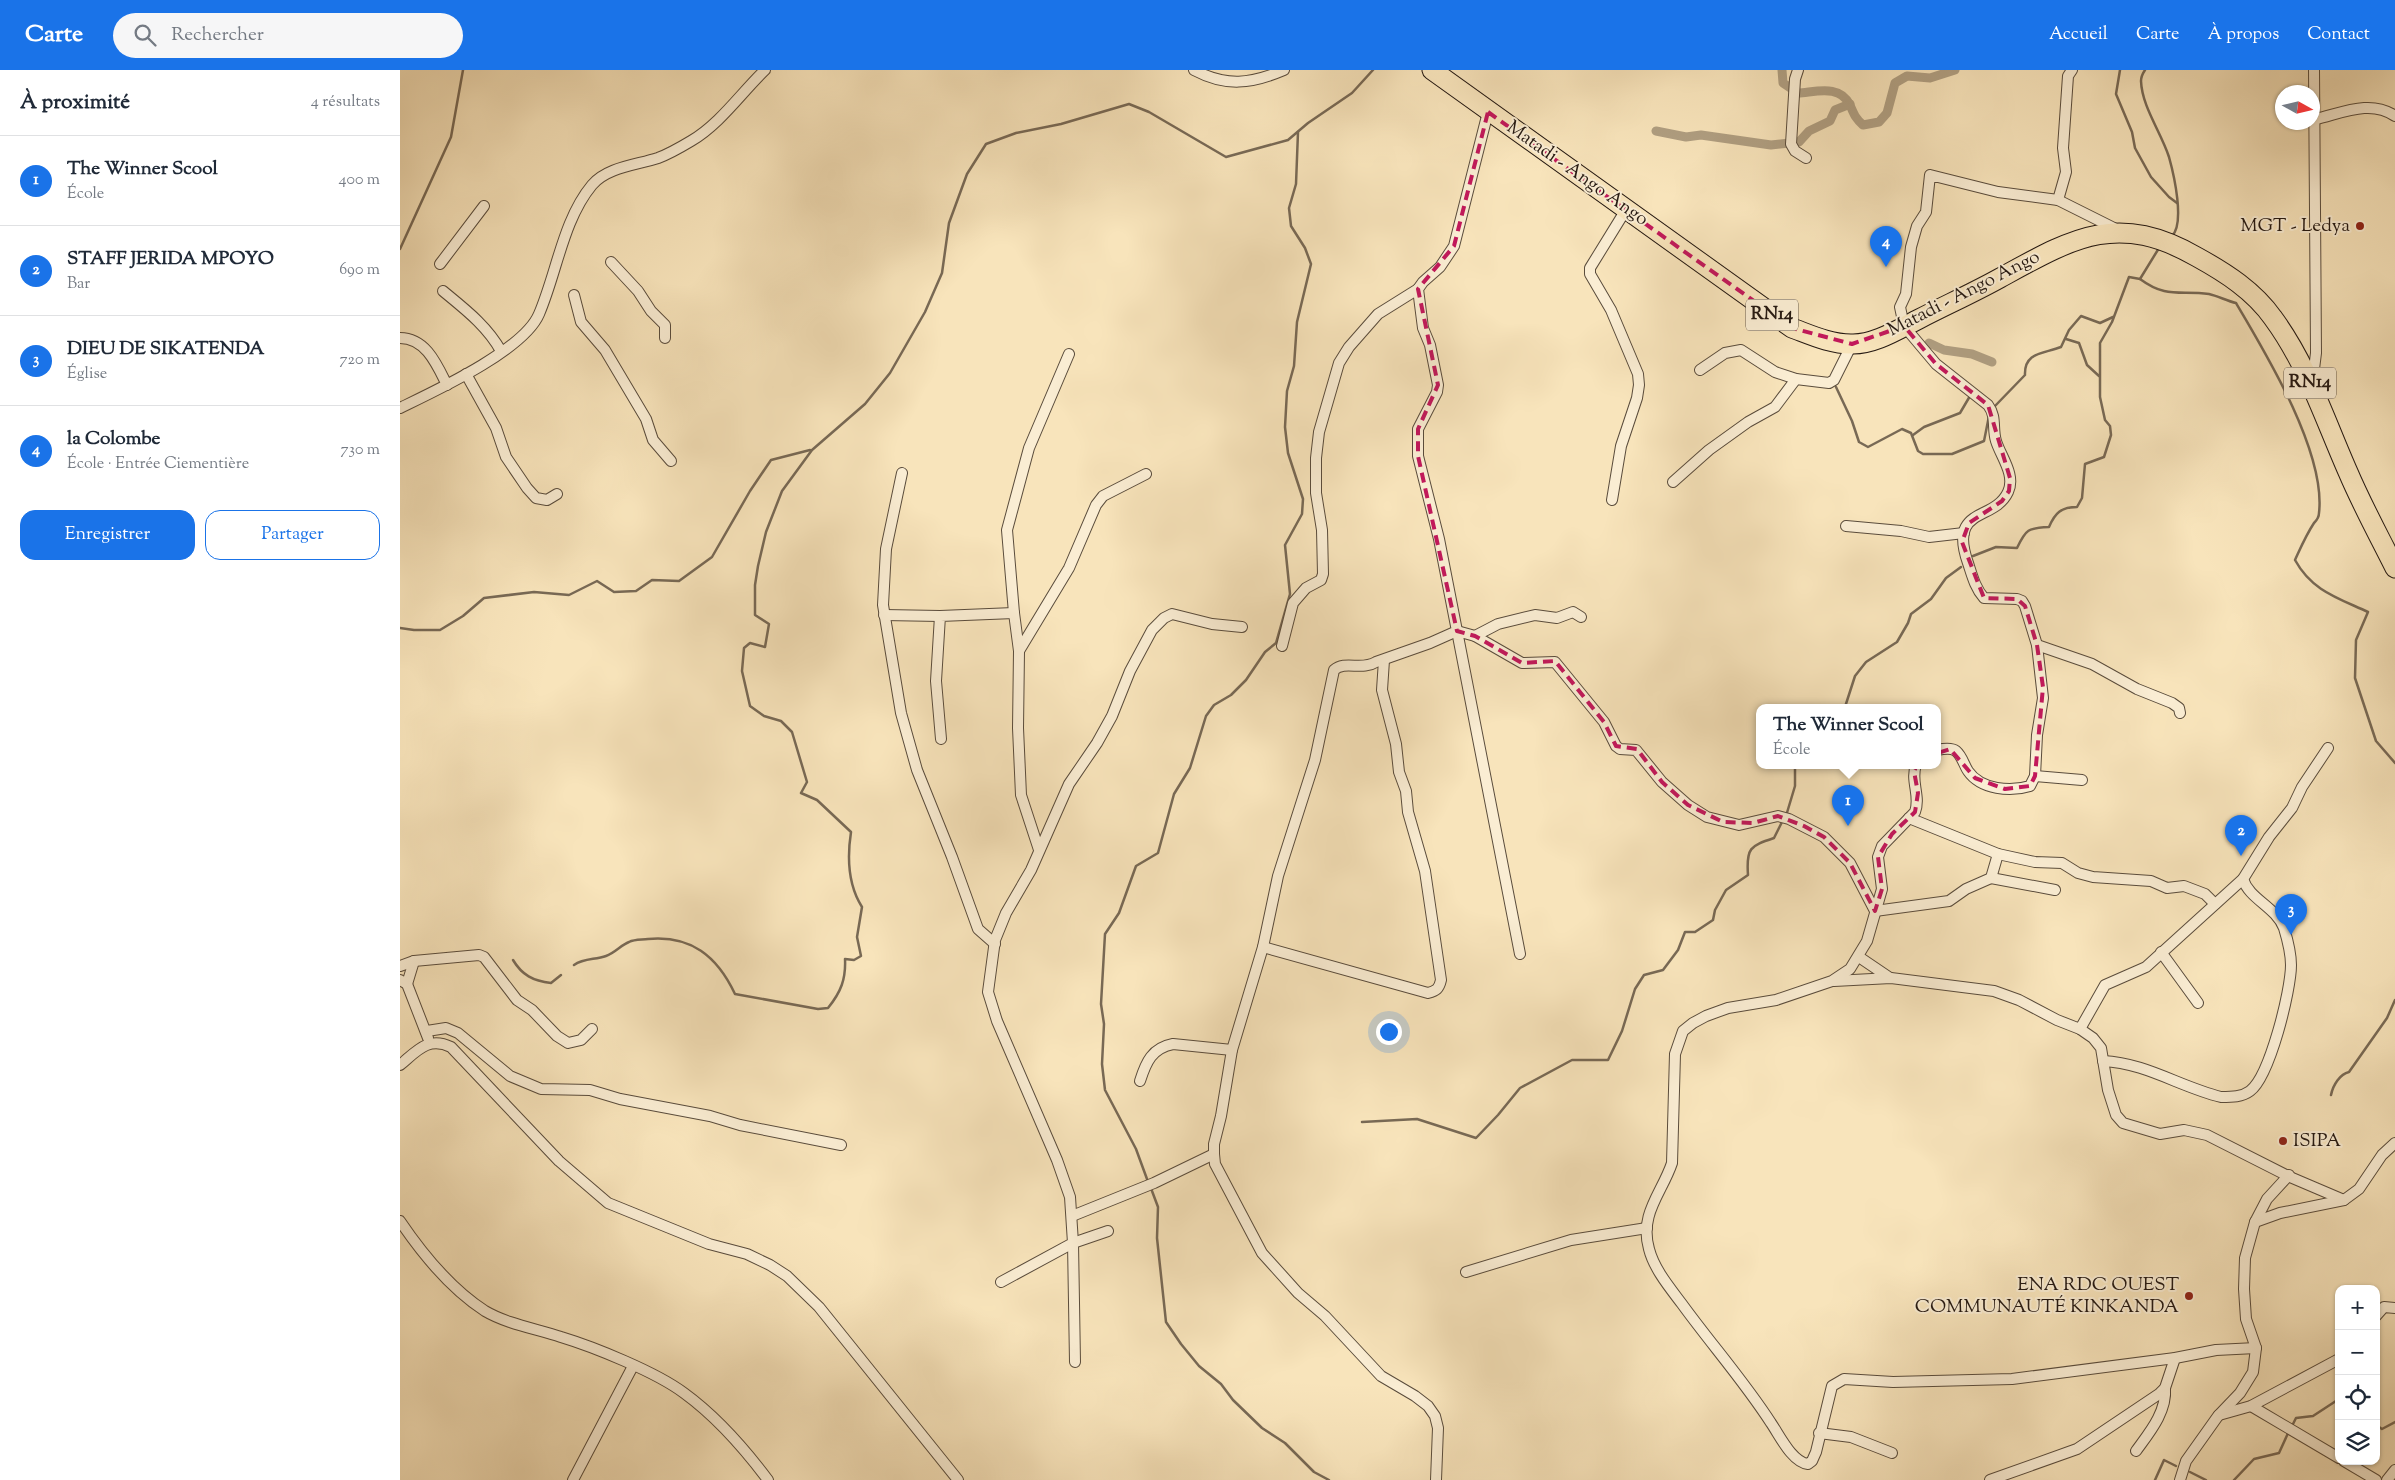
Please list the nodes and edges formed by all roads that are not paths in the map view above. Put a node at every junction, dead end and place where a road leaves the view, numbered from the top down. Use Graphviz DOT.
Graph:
graph roads {
  1 [pos="765,70"];
  2 [pos="1194,70"];
  3 [pos="1284,70"];
  4 [pos="1432,70"];
  5 [pos="1798,70"];
  6 [pos="2314,70"];
  7 [pos="2070,73"];
  8 [pos="2315,85"];
  9 [pos="1488,112"];
  10 [pos="2395,116"];
  11 [pos="2320,118"];
  12 [pos="2316,130"];
  13 [pos="1806,158"];
  14 [pos="2058,200"];
  15 [pos="484,206"];
  16 [pos="1627,208"];
  17 [pos="2122,232"];
  18 [pos="611,262"];
  19 [pos="440,264"];
  20 [pos="1418,289"];
  21 [pos="443,291"];
  22 [pos="574,295"];
  23 [pos="1904,326"];
  24 [pos="400,338"];
  25 [pos="665,338"];
  26 [pos="1852,344"];
  27 [pos="501,351"];
  28 [pos="1069,354"];
  29 [pos="1700,370"];
  30 [pos="466,374"];
  31 [pos="2306,375"];
  32 [pos="1796,378"];
  33 [pos="447,385"];
  34 [pos="400,408"];
  35 [pos="672,461"];
  36 [pos="902,473"];
  37 [pos="1146,474"];
  38 [pos="1673,482"];
  39 [pos="558,494"];
  40 [pos="1612,500"];
  41 [pos="1846,526"];
  42 [pos="1964,533"];
  43 [pos="2395,568"];
  44 [pos="1014,613"];
  45 [pos="884,615"];
  46 [pos="940,616"];
  47 [pos="1581,617"];
  48 [pos="1242,627"];
  49 [pos="1457,631"];
  50 [pos="1475,636"];
  51 [pos="2037,645"];
  52 [pos="1282,646"];
  53 [pos="1019,652"];
  54 [pos="1384,660"];
  55 [pos="2180,713"];
  56 [pos="941,739"];
  57 [pos="2328,748"];
  58 [pos="1941,750"];
  59 [pos="1915,769"];
  60 [pos="2035,776"];
  61 [pos="2082,780"];
  62 [pos="1909,818"];
  63 [pos="1039,850"];
  64 [pos="1998,854"];
  65 [pos="1991,878"];
  66 [pos="2243,879"];
  67 [pos="2054,890"];
  68 [pos="2215,904"];
  69 [pos="1875,911"];
  70 [pos="995,944"];
  71 [pos="1263,947"];
  72 [pos="2161,952"];
  73 [pos="1520,954"];
  74 [pos="1859,957"];
  75 [pos="414,961"];
  76 [pos="400,966"];
  77 [pos="1891,978"];
  78 [pos="404,982"];
  79 [pos="1832,982"];
  80 [pos="2198,1003"];
  81 [pos="592,1029"];
  82 [pos="2080,1029"];
  83 [pos="427,1031"];
  84 [pos="429,1043"];
  85 [pos="1232,1050"];
  86 [pos="2103,1061"];
  87 [pos="400,1065"];
  88 [pos="1140,1081"];
  89 [pos="2395,1143"];
  90 [pos="840,1145"];
  91 [pos="1214,1154"];
  92 [pos="2289,1176"];
  93 [pos="2344,1200"];
  94 [pos="1072,1216"];
  95 [pos="400,1221"];
  96 [pos="2255,1222"];
  97 [pos="1647,1228"];
  98 [pos="1108,1231"];
  99 [pos="1073,1243"];
  100 [pos="1466,1272"];
  101 [pos="1001,1282"];
  102 [pos="2395,1308"];
  103 [pos="2380,1312"];
  104 [pos="2256,1348"];
  105 [pos="2174,1358"];
  106 [pos="2335,1361"];
  107 [pos="1075,1362"];
  108 [pos="633,1366"];
  109 [pos="2166,1388"];
  110 [pos="2251,1406"];
  111 [pos="2218,1416"];
  112 [pos="1819,1433"];
  113 [pos="2136,1450"];
  114 [pos="1892,1453"];
  115 [pos="2335,1456"];
  116 [pos="2351,1465"];
  117 [pos="2395,1470"];
  118 [pos="573,1480"];
  119 [pos="768,1480"];
  120 [pos="958,1480"];
  121 [pos="1436,1480"];
  122 [pos="1990,1480"];
  123 [pos="2180,1480"];
  124 [pos="2376,1480"];
  125 [pos="2387,1480"];
  1 -- 27 [label="street"];
  2 -- 3 [label="street"];
  4 -- 9 [label="highway, Matadi - Ango Ango / RN14"];
  5 -- 13 [label="street"];
  6 -- 8 [label="street"];
  7 -- 14 [label="street"];
  9 -- 16 [label="highway, Matadi - Ango Ango / RN14"];
  9 -- 20 [label="street"];
  10 -- 11 [label="street"];
  12 -- 31 [label="street"];
  14 -- 17 [label="street"];
  14 -- 23 [label="street"];
  15 -- 19 [label="street"];
  16 -- 26 [label="highway, Matadi - Ango Ango / RN14"];
  16 -- 40 [label="street"];
  17 -- 23 [label="highway, Matadi - Ango Ango / RN14"];
  17 -- 31 [label="highway, Matadi - Ango Ango / RN14"];
  18 -- 25 [label="street"];
  20 -- 49 [label="street"];
  20 -- 52 [label="street"];
  21 -- 27 [label="street"];
  22 -- 35 [label="street"];
  23 -- 26 [label="highway, Matadi - Ango Ango / RN14"];
  23 -- 42 [label="street"];
  24 -- 33 [label="street"];
  26 -- 32 [label="street"];
  27 -- 30 [label="street"];
  28 -- 44 [label="street"];
  29 -- 32 [label="street"];
  30 -- 33 [label="street"];
  30 -- 39 [label="street"];
  31 -- 43 [label="highway, Matadi - Ango Ango / RN14"];
  32 -- 38 [label="street"];
  33 -- 34 [label="street"];
  36 -- 45 [label="street"];
  37 -- 53 [label="street"];
  41 -- 42 [label="street"];
  42 -- 51 [label="street"];
  44 -- 46 [label="street"];
  44 -- 53 [label="street"];
  45 -- 46 [label="street"];
  45 -- 70 [label="street"];
  46 -- 56 [label="street"];
  47 -- 50 [label="street"];
  48 -- 63 [label="street"];
  49 -- 50 [label="street"];
  49 -- 54 [label="street"];
  49 -- 73 [label="street"];
  50 -- 69 [label="street"];
  51 -- 55 [label="street"];
  51 -- 60 [label="street"];
  53 -- 63 [label="street"];
  54 -- 71 [label="street"];
  54 -- 71 [label="street"];
  57 -- 66 [label="street"];
  58 -- 60 [label="street"];
  59 -- 62 [label="street"];
  60 -- 61 [label="street"];
  62 -- 64 [label="street"];
  62 -- 69 [label="street"];
  63 -- 70 [label="street"];
  64 -- 65 [label="street"];
  64 -- 68 [label="street"];
  65 -- 67 [label="street"];
  65 -- 69 [label="street"];
  66 -- 68 [label="street"];
  66 -- 86 [label="street"];
  68 -- 72 [label="street"];
  69 -- 74 [label="street"];
  70 -- 94 [label="street"];
  71 -- 85 [label="street"];
  72 -- 80 [label="street"];
  72 -- 82 [label="street"];
  74 -- 77 [label="street"];
  74 -- 79 [label="street"];
  75 -- 76 [label="street"];
  75 -- 78 [label="street"];
  75 -- 81 [label="street"];
  77 -- 79 [label="street"];
  77 -- 82 [label="street"];
  78 -- 83 [label="street"];
  79 -- 97 [label="street"];
  82 -- 86 [label="street"];
  83 -- 84 [label="street"];
  83 -- 90 [label="street"];
  84 -- 87 [label="street"];
  84 -- 120 [label="street"];
  85 -- 88 [label="street"];
  85 -- 91 [label="street"];
  86 -- 92 [label="street"];
  89 -- 93 [label="street"];
  91 -- 94 [label="street"];
  91 -- 121 [label="street"];
  92 -- 93 [label="street"];
  92 -- 96 [label="street"];
  93 -- 96 [label="street"];
  94 -- 99 [label="street"];
  95 -- 108 [label="street"];
  96 -- 104 [label="street"];
  97 -- 100 [label="street"];
  97 -- 112 [label="street"];
  98 -- 99 [label="street"];
  99 -- 101 [label="street"];
  99 -- 107 [label="street"];
  102 -- 103 [label="street"];
  104 -- 105 [label="street"];
  104 -- 111 [label="street"];
  105 -- 109 [label="street"];
  105 -- 112 [label="street"];
  106 -- 110 [label="street"];
  108 -- 118 [label="street"];
  108 -- 119 [label="street"];
  109 -- 113 [label="street"];
  109 -- 122 [label="street"];
  110 -- 111 [label="street"];
  110 -- 115 [label="street"];
  111 -- 123 [label="street"];
  112 -- 114 [label="street"];
  116 -- 124 [label="street"];
  117 -- 125 [label="street"];
}
